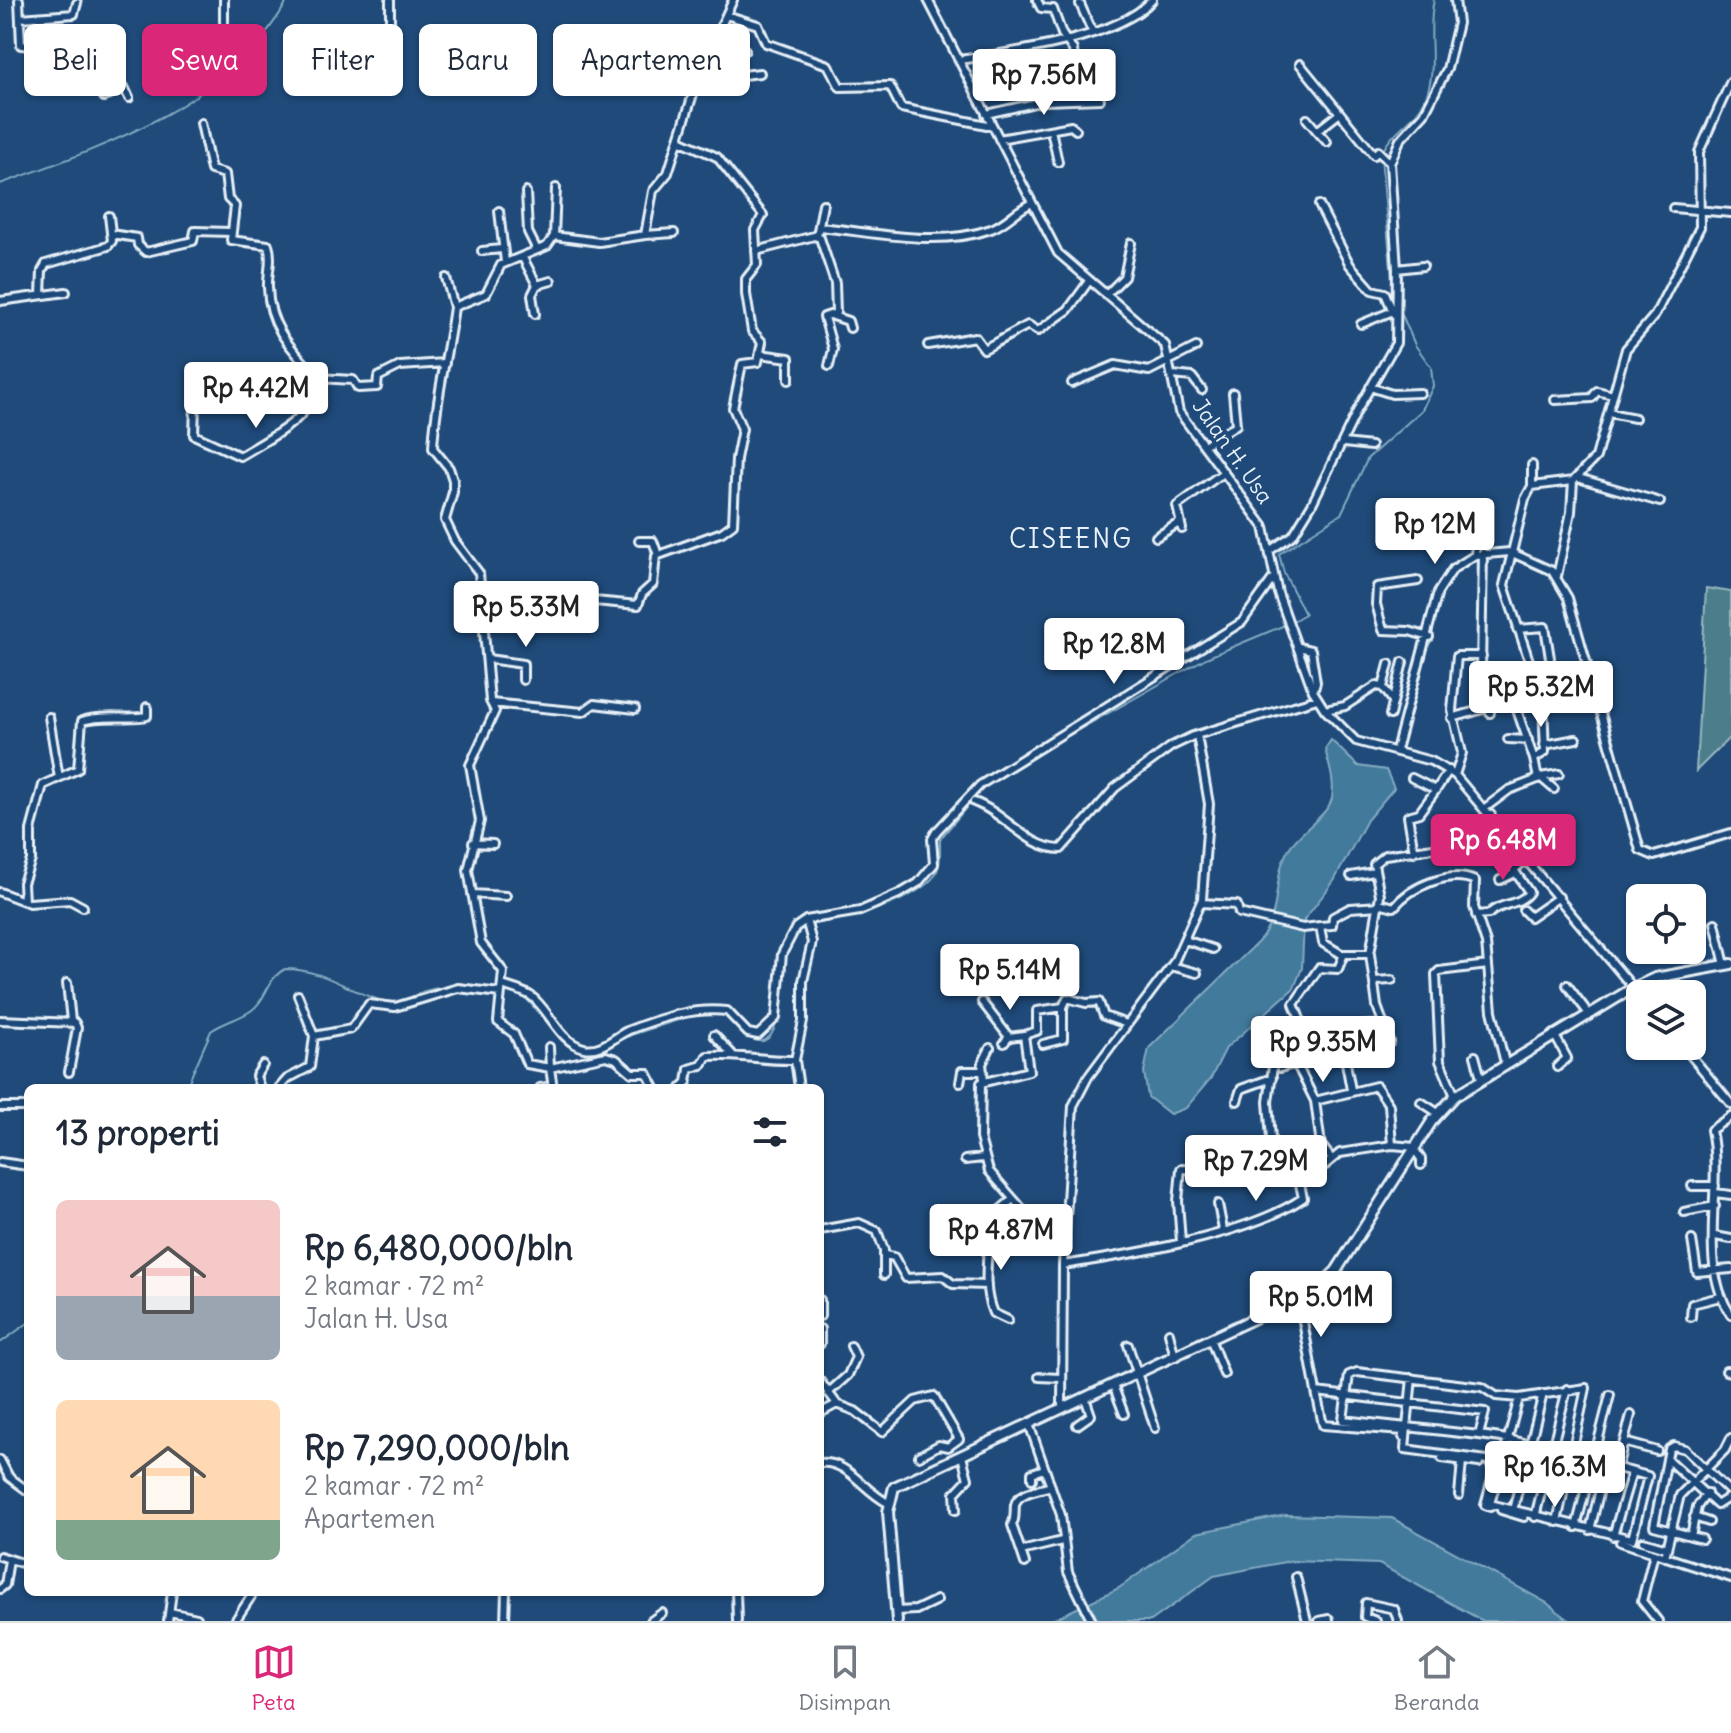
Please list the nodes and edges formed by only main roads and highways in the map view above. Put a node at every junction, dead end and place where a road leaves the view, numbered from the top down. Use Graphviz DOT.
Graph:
graph roads {
  1 [pos="1728,965"];
  2 [pos="897,1616"];
  1 -- 2 [label="main road"];
}
